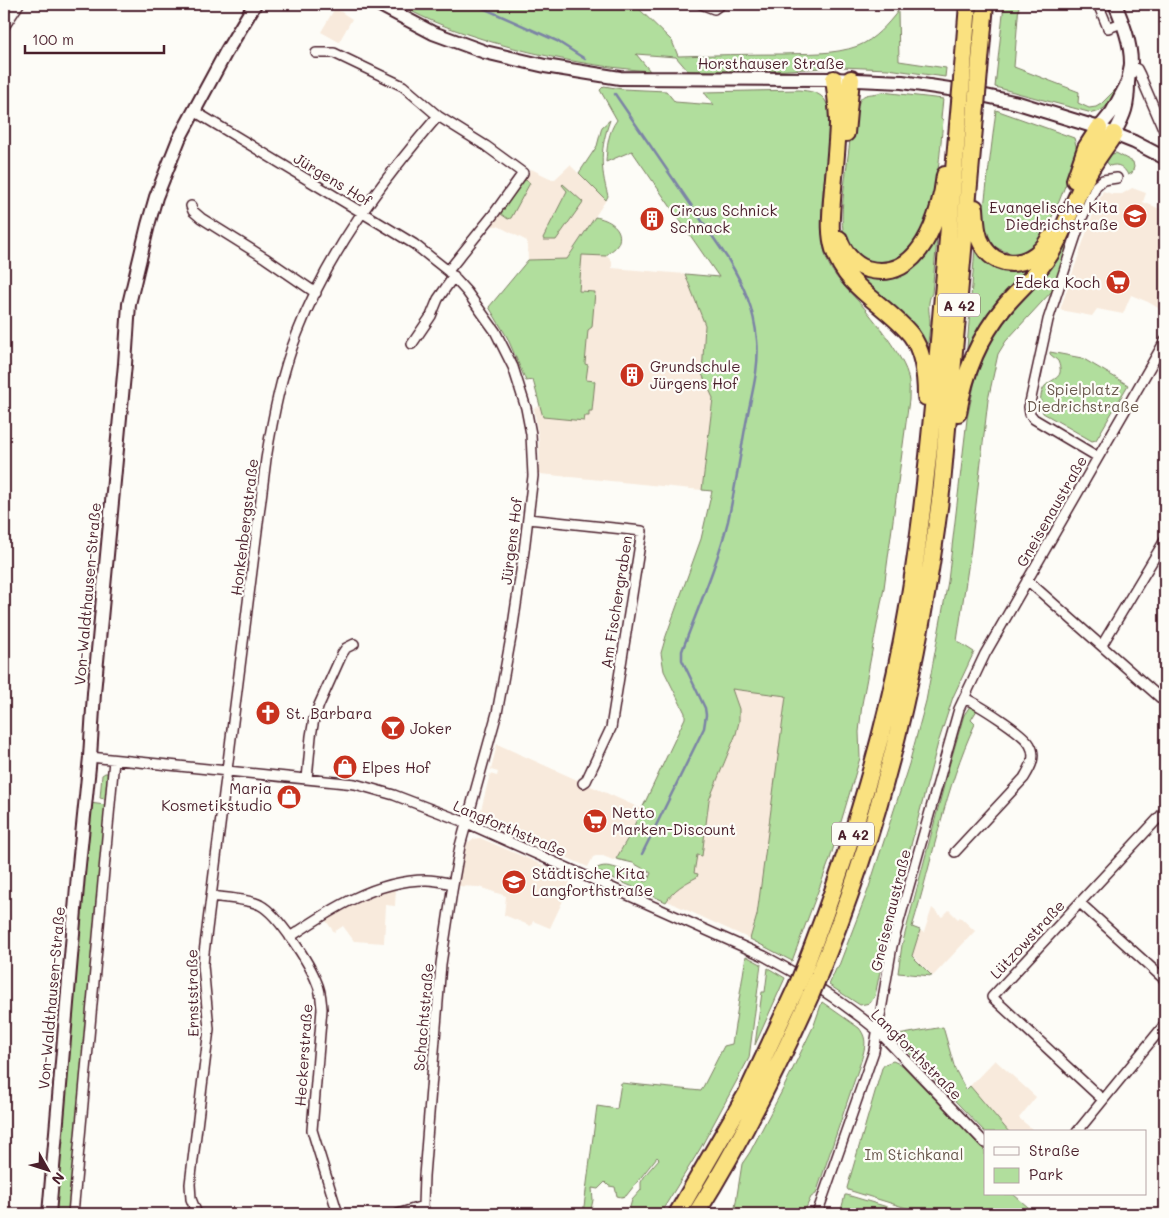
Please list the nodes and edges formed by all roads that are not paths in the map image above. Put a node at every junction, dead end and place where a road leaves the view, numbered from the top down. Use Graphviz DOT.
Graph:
graph roads {
  1 [pos="19,4"];
  2 [pos="256,4"];
  3 [pos="378,4"];
  4 [pos="701,4"];
  5 [pos="721,4"];
  6 [pos="968,4"];
  7 [pos="985,4"];
  8 [pos="1098,4"];
  9 [pos="1115,4"];
  10 [pos="1122,22"];
  11 [pos="4,27"];
  12 [pos="316,53"];
  13 [pos="1131,66"];
  14 [pos="834,79"];
  15 [pos="851,79"];
  16 [pos="965,107"];
  17 [pos="194,111"];
  18 [pos="438,116"];
  19 [pos="974,125"];
  20 [pos="1106,131"];
  21 [pos="1165,133"];
  22 [pos="1165,158"];
  23 [pos="1116,178"];
  24 [pos="191,206"];
  25 [pos="361,212"];
  26 [pos="451,274"];
  27 [pos="316,293"];
  28 [pos="1165,341"];
  29 [pos="412,344"];
  30 [pos="1098,457"];
  31 [pos="927,472"];
  32 [pos="942,484"];
  33 [pos="528,519"];
  34 [pos="1165,540"];
  35 [pos="1027,580"];
  36 [pos="354,644"];
  37 [pos="1102,645"];
  38 [pos="964,698"];
  39 [pos="1165,702"];
  40 [pos="90,757"];
  41 [pos="114,760"];
  42 [pos="227,771"];
  43 [pos="307,779"];
  44 [pos="583,783"];
  45 [pos="1165,811"];
  46 [pos="467,823"];
  47 [pos="955,852"];
  48 [pos="453,884"];
  49 [pos="211,896"];
  50 [pos="1080,903"];
  51 [pos="290,937"];
  52 [pos="811,973"];
  53 [pos="1165,980"];
  54 [pos="804,990"];
  55 [pos="1165,1024"];
  56 [pos="878,1031"];
  57 [pos="1103,1100"];
  58 [pos="1079,1130"];
  59 [pos="984,1142"];
  60 [pos="424,1210"];
  61 [pos="49,1214"];
  62 [pos="73,1214"];
  63 [pos="197,1214"];
  64 [pos="338,1214"];
  65 [pos="398,1214"];
  66 [pos="678,1214"];
  67 [pos="696,1214"];
  68 [pos="817,1214"];
  1 -- 11 [label="street"];
  2 -- 17 [label="street, Von-Waldthausen-Straße"];
  3 -- 14 [label="street, Horsthauser Straße"];
  4 -- 5 [label="street"];
  6 -- 16 [label="highway, A 42, bridge"];
  7 -- 16 [label="highway, A 42, bridge"];
  8 -- 10 [label="street"];
  9 -- 10 [label="street"];
  10 -- 13 [label="street"];
  12 -- 18 [label="street"];
  13 -- 20 [label="street"];
  13 -- 21 [label="street"];
  14 -- 15 [label="street, Horsthauser Straße"];
  14 -- 31 [label="highway"];
  15 -- 16 [label="highway"];
  15 -- 20 [label="street, Horsthauser Straße"];
  16 -- 19 [label="highway, A 42"];
  16 -- 31 [label="highway, A 42"];
  17 -- 25 [label="street, Jürgens Hof"];
  17 -- 40 [label="street, Von-Waldthausen-Straße"];
  18 -- 25 [label="street, Honkenbergstraße"];
  18 -- 26 [label="street"];
  19 -- 20 [label="highway"];
  19 -- 32 [label="highway, A 42"];
  20 -- 22 [label="street, Horsthauser Straße"];
  20 -- 32 [label="highway"];
  23 -- 30 [label="street"];
  24 -- 27 [label="street"];
  25 -- 26 [label="street, Jürgens Hof"];
  25 -- 27 [label="street, Honkenbergstraße"];
  26 -- 29 [label="street"];
  26 -- 33 [label="street, Jürgens Hof"];
  27 -- 42 [label="street, Honkenbergstraße"];
  28 -- 30 [label="street, Gneisenaustraße"];
  30 -- 35 [label="street, Gneisenaustraße"];
  31 -- 52 [label="highway, A 42"];
  32 -- 52 [label="highway, A 42"];
  33 -- 44 [label="street, Am Fischergraben"];
  33 -- 46 [label="street, Jürgens Hof"];
  34 -- 37 [label="street"];
  35 -- 37 [label="street"];
  35 -- 38 [label="street, Gneisenaustraße"];
  36 -- 43 [label="street"];
  37 -- 39 [label="street"];
  38 -- 47 [label="street"];
  38 -- 56 [label="street, Gneisenaustraße"];
  40 -- 41 [label="street, Langforthstraße"];
  40 -- 61 [label="street, Von-Waldthausen-Straße"];
  41 -- 42 [label="street, Langforthstraße"];
  41 -- 62 [label="street"];
  42 -- 43 [label="street, Langforthstraße"];
  42 -- 49 [label="street, Ernststraße"];
  43 -- 46 [label="street, Langforthstraße"];
  45 -- 50 [label="street, Lützowstraße"];
  46 -- 48 [label="street, Schachtstraße"];
  46 -- 56 [label="street, Langforthstraße"];
  48 -- 51 [label="street"];
  48 -- 60 [label="street, Schachtstraße"];
  49 -- 51 [label="street, Heckerstraße"];
  49 -- 63 [label="street, Ernststraße"];
  50 -- 53 [label="street"];
  50 -- 57 [label="street, Lützowstraße"];
  51 -- 64 [label="street, Heckerstraße"];
  52 -- 54 [label="highway, A 42, bridge"];
  54 -- 66 [label="highway, A 42"];
  54 -- 67 [label="highway, A 42"];
  55 -- 57 [label="street"];
  56 -- 59 [label="street, Langforthstraße"];
  56 -- 68 [label="street, Gneisenaustraße"];
  57 -- 58 [label="street"];
  60 -- 65 [label="street"];
}
